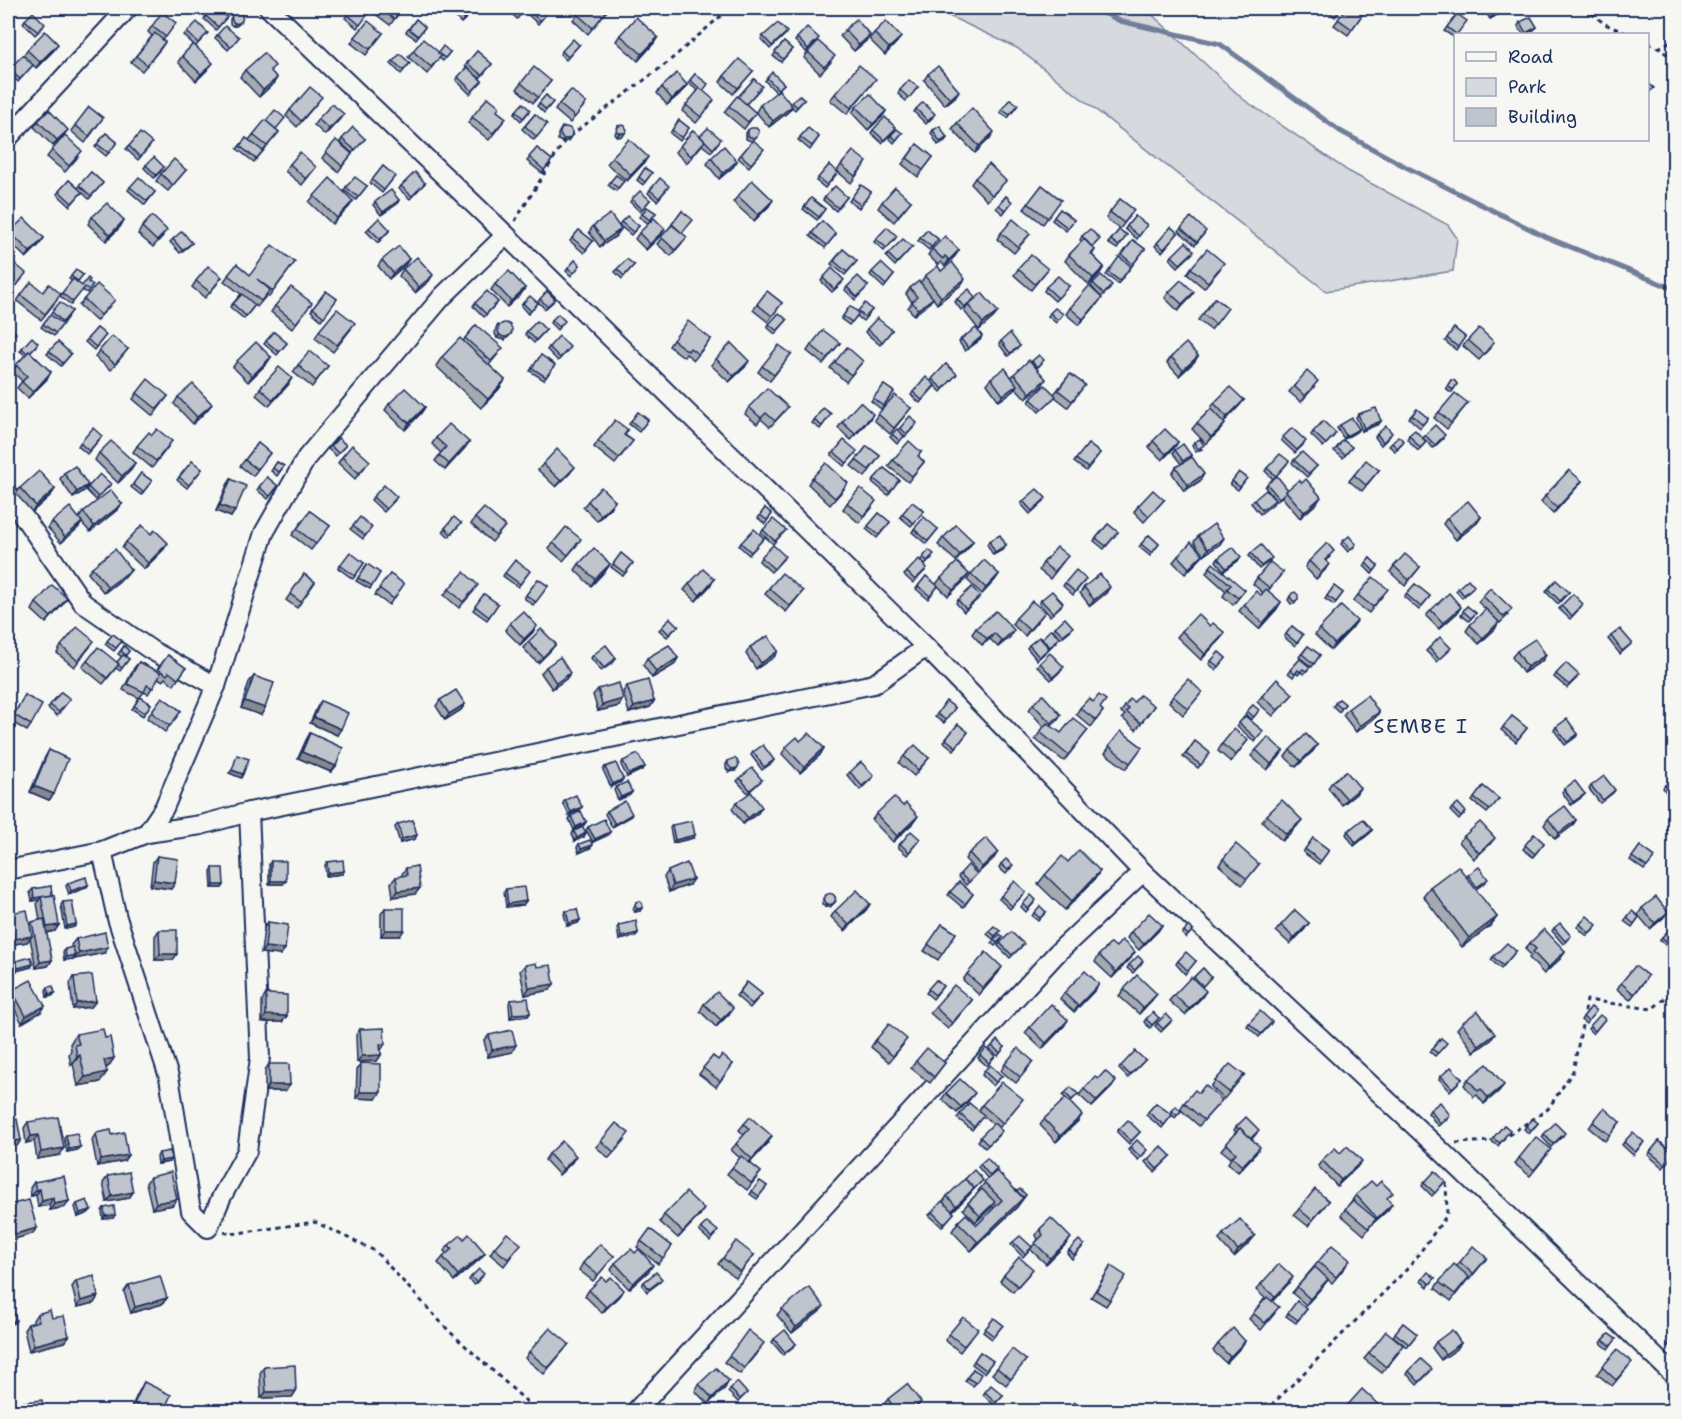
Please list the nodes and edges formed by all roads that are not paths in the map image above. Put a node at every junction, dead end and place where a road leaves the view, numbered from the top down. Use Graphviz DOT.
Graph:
graph roads {
  1 [pos="128,8"];
  2 [pos="269,8"];
  3 [pos="8,138"];
  4 [pos="506,235"];
  5 [pos="8,494"];
  6 [pos="926,646"];
  7 [pos="216,686"];
  8 [pos="249,812"];
  9 [pos="147,832"];
  10 [pos="102,852"];
  11 [pos="8,870"];
  12 [pos="1143,872"];
  13 [pos="1670,1371"];
  14 [pos="635,1412"];
  1 -- 3 [label="street"];
  2 -- 4 [label="street"];
  4 -- 6 [label="street"];
  4 -- 7 [label="street"];
  5 -- 7 [label="street"];
  6 -- 8 [label="street"];
  6 -- 12 [label="street"];
  7 -- 9 [label="street"];
  8 -- 9 [label="street"];
  8 -- 10 [label="street"];
  9 -- 10 [label="street"];
  10 -- 11 [label="street"];
  12 -- 13 [label="street"];
  12 -- 14 [label="street"];
}
